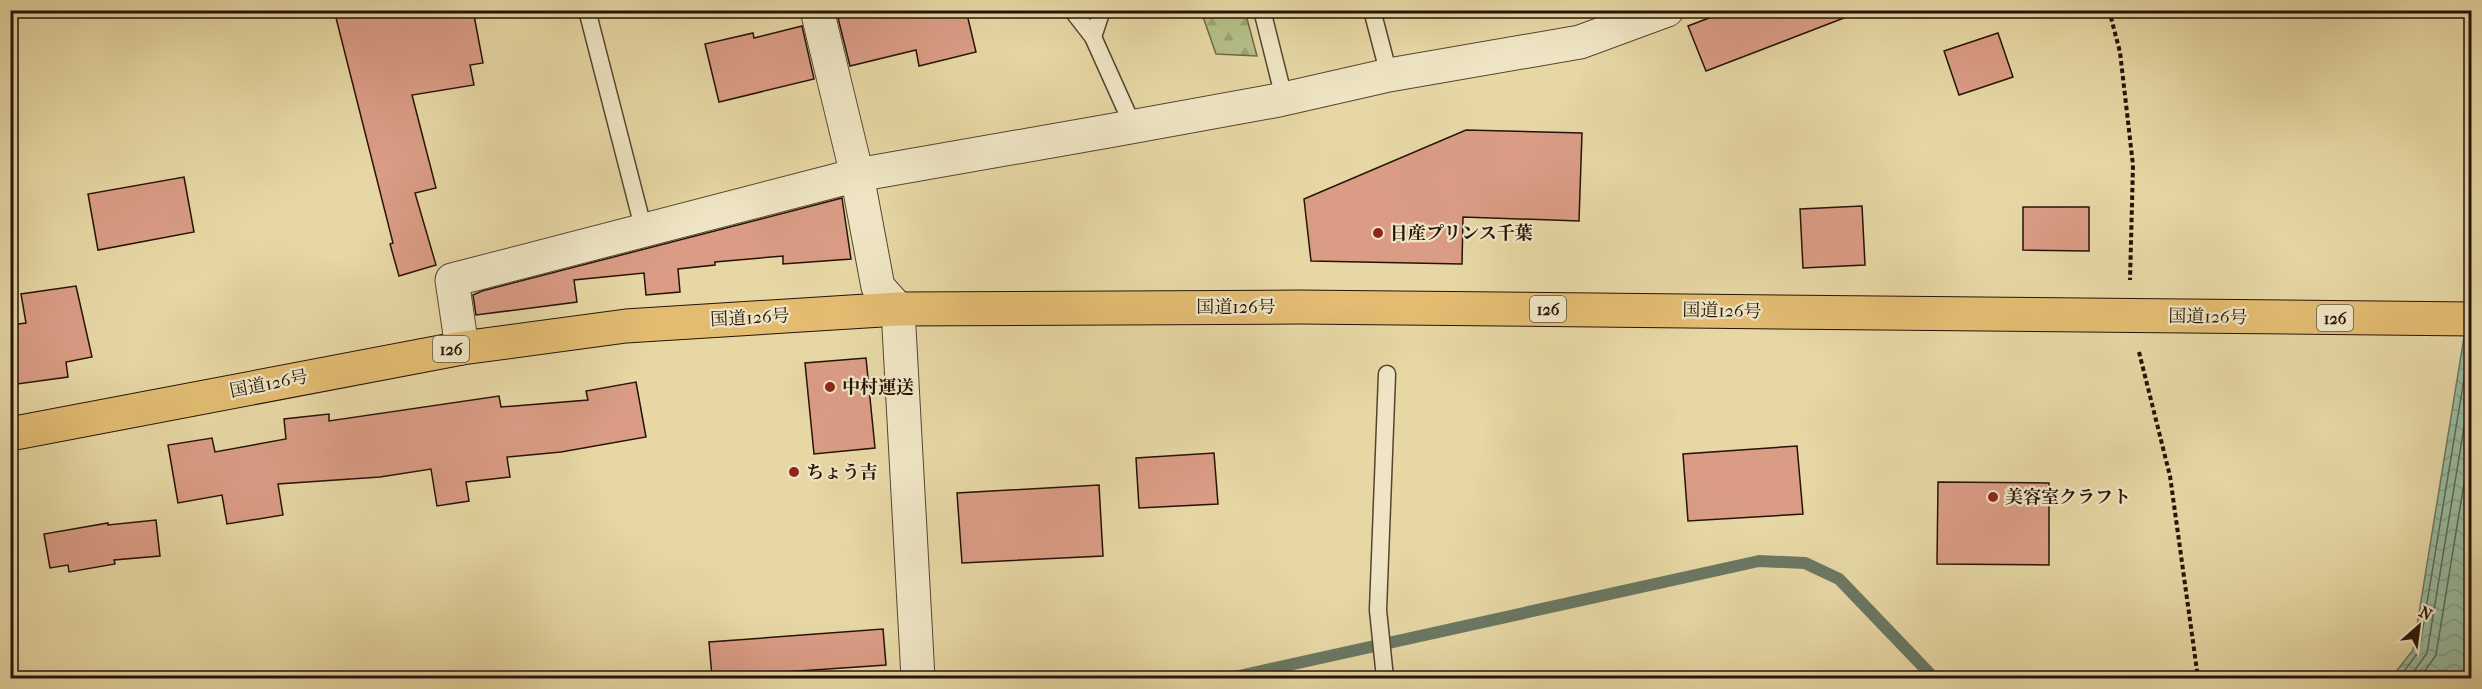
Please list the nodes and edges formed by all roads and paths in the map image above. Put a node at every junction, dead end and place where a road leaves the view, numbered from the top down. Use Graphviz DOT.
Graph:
graph roads {
  1 [pos="587,10"];
  2 [pos="817,10"];
  3 [pos="1072,10"];
  4 [pos="1102,10"];
  5 [pos="1262,10"];
  6 [pos="1372,10"];
  7 [pos="1667,10"];
  8 [pos="1093,37"];
  9 [pos="1389,75"];
  10 [pos="1284,98"];
  11 [pos="1133,126"];
  12 [pos="857,175"];
  13 [pos="644,231"];
  14 [pos="898,309"];
  15 [pos="2472,319"];
  16 [pos="462,348"];
  17 [pos="1388,375"];
  18 [pos="10,434"];
  19 [pos="1385,672"];
  20 [pos="918,678"];
  1 -- 13 [label="lane"];
  2 -- 12 [label="street"];
  3 -- 8 [label="lane"];
  4 -- 8 [label="lane"];
  5 -- 10 [label="lane"];
  6 -- 9 [label="lane"];
  7 -- 9 [label="street"];
  8 -- 11 [label="lane"];
  9 -- 10 [label="street"];
  10 -- 11 [label="street"];
  11 -- 12 [label="street"];
  12 -- 13 [label="street"];
  12 -- 14 [label="street"];
  13 -- 16 [label="street"];
  14 -- 15 [label="highway, 国道126号 / 126"];
  14 -- 16 [label="highway, 国道126号 / 126"];
  14 -- 20 [label="street"];
  16 -- 18 [label="highway, 国道126号 / 126"];
  17 -- 19 [label="lane"];
}
